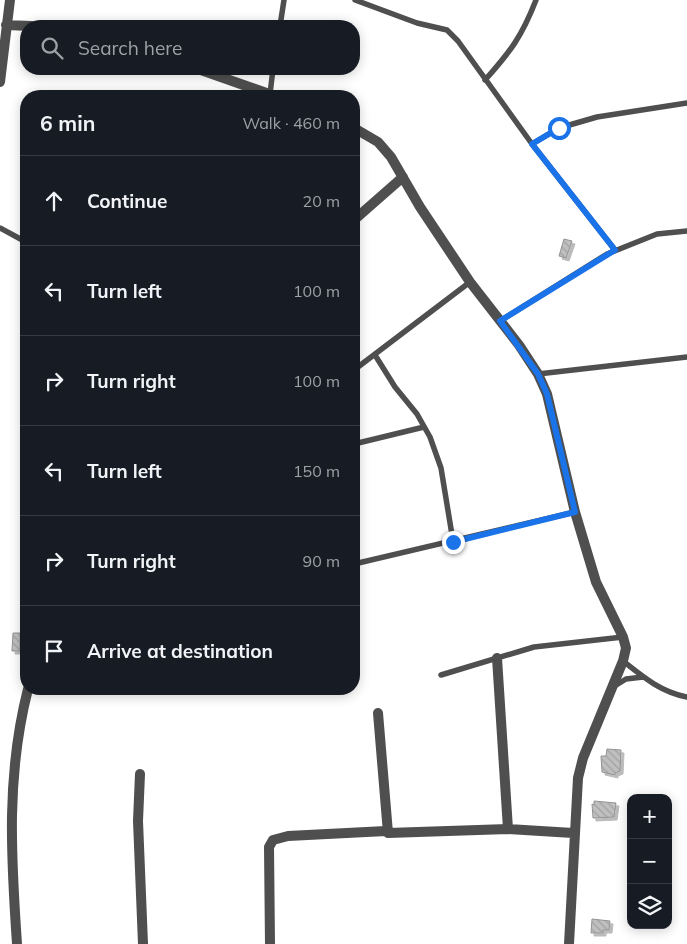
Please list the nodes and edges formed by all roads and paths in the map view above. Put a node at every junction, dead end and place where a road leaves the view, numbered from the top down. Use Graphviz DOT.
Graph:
graph roads {
  1 [pos="10,0"];
  2 [pos="284,0"];
  3 [pos="355,0"];
  4 [pos="536,0"];
  5 [pos="281,20"];
  6 [pos="6,25"];
  7 [pos="20,26"];
  8 [pos="215,75"];
  9 [pos="274,75"];
  10 [pos="485,80"];
  11 [pos="0,82"];
  12 [pos="258,90"];
  13 [pos="272,90"];
  14 [pos="687,103"];
  15 [pos="360,132"];
  16 [pos="532,144"];
  17 [pos="403,177"];
  18 [pos="360,215"];
  19 [pos="0,228"];
  20 [pos="687,231"];
  21 [pos="20,239"];
  22 [pos="615,250"];
  23 [pos="470,282"];
  24 [pos="500,321"];
  25 [pos="375,355"];
  26 [pos="687,357"];
  27 [pos="360,366"];
  28 [pos="538,374"];
  29 [pos="424,427"];
  30 [pos="360,443"];
  31 [pos="575,512"];
  32 [pos="453,542"];
  33 [pos="360,563"];
  34 [pos="622,637"];
  35 [pos="497,658"];
  36 [pos="624,661"];
  37 [pos="441,675"];
  38 [pos="643,677"];
  39 [pos="613,687"];
  40 [pos="27,695"];
  41 [pos="687,698"];
  42 [pos="378,713"];
  43 [pos="140,774"];
  44 [pos="508,829"];
  45 [pos="386,831"];
  46 [pos="573,833"];
  47 [pos="17,944"];
  48 [pos="143,944"];
  49 [pos="270,944"];
  50 [pos="569,944"];
  1 -- 6 [label="street"];
  2 -- 5 [label="lane"];
  3 -- 10 [label="lane"];
  4 -- 10 [label="lane"];
  6 -- 7 [label="street"];
  6 -- 11 [label="street"];
  8 -- 12 [label="street"];
  9 -- 13 [label="lane"];
  10 -- 16 [label="lane"];
  14 -- 16 [label="lane"];
  15 -- 17 [label="street"];
  16 -- 22 [label="lane"];
  17 -- 18 [label="street"];
  17 -- 23 [label="street"];
  19 -- 21 [label="lane"];
  20 -- 22 [label="lane"];
  22 -- 24 [label="lane"];
  23 -- 24 [label="street"];
  23 -- 25 [label="lane"];
  24 -- 28 [label="street"];
  25 -- 27 [label="lane"];
  25 -- 29 [label="lane"];
  26 -- 28 [label="lane"];
  28 -- 31 [label="street"];
  29 -- 30 [label="lane"];
  29 -- 32 [label="lane"];
  31 -- 32 [label="lane"];
  31 -- 34 [label="street"];
  32 -- 33 [label="lane"];
  34 -- 35 [label="lane"];
  34 -- 36 [label="street"];
  35 -- 37 [label="lane"];
  35 -- 44 [label="street"];
  36 -- 38 [label="lane"];
  36 -- 39 [label="street"];
  38 -- 39 [label="lane"];
  38 -- 41 [label="lane"];
  39 -- 46 [label="street"];
  40 -- 47 [label="street"];
  42 -- 45 [label="street"];
  43 -- 48 [label="street"];
  44 -- 45 [label="street"];
  44 -- 46 [label="street"];
  45 -- 49 [label="street"];
  46 -- 50 [label="street"];
}
